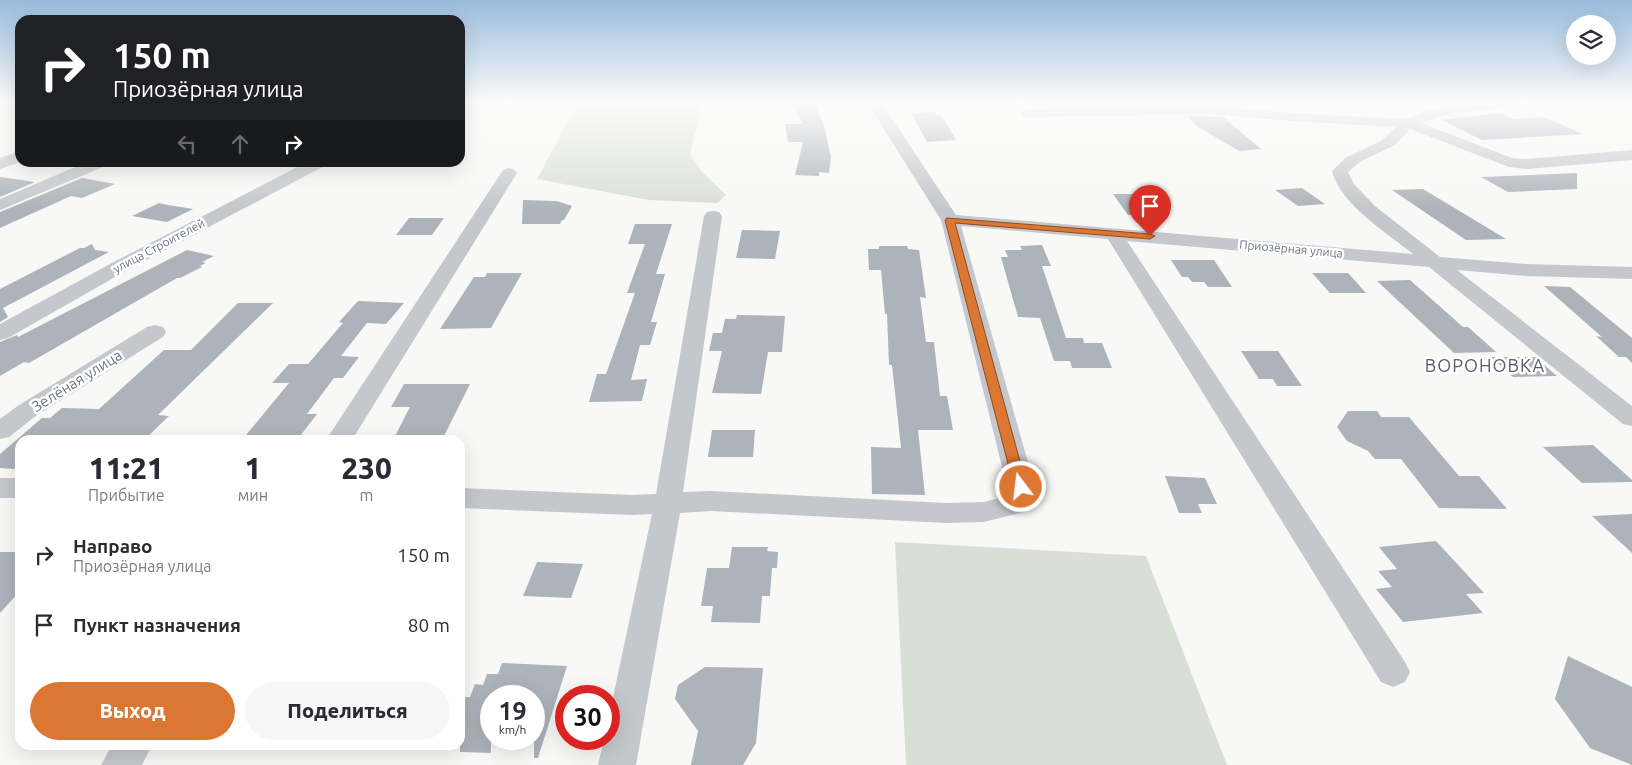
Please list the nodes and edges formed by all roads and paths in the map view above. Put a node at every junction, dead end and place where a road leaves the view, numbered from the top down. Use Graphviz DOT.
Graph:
graph roads {
  1 [pos="897,138"];
  2 [pos="1393,138"];
  3 [pos="1446,138"];
  4 [pos="1632,155"];
  5 [pos="15,158"];
  6 [pos="0,164"];
  7 [pos="90,167"];
  8 [pos="310,167"];
  9 [pos="509,173"];
  10 [pos="0,205"];
  11 [pos="713,216"];
  12 [pos="950,220"];
  13 [pos="1113,233"];
  14 [pos="1433,261"];
  15 [pos="1632,273"];
  16 [pos="155,332"];
  17 [pos="0,334"];
  18 [pos="1632,418"];
  19 [pos="0,431"];
  20 [pos="342,435"];
  21 [pos="0,488"];
  22 [pos="15,488"];
  23 [pos="465,498"];
  24 [pos="668,503"];
  25 [pos="1393,672"];
  26 [pos="130,750"];
  27 [pos="120,765"];
  28 [pos="617,765"];
  1 -- 12 [label="street"];
  2 -- 14 [label="street"];
  3 -- 4 [label="street"];
  5 -- 6 [label="street"];
  7 -- 10 [label="street"];
  8 -- 17 [label="street, улица Строителей"];
  9 -- 20 [label="street"];
  11 -- 24 [label="street"];
  12 -- 13 [label="street, Приозёрная улица"];
  12 -- 24 [label="street"];
  13 -- 14 [label="street, Приозёрная улица"];
  13 -- 25 [label="street"];
  14 -- 15 [label="street, Приозёрная улица"];
  14 -- 18 [label="street"];
  16 -- 19 [label="street, Зелёная улица"];
  21 -- 22 [label="street"];
  23 -- 24 [label="street"];
  24 -- 28 [label="street"];
  26 -- 27 [label="street"];
}
